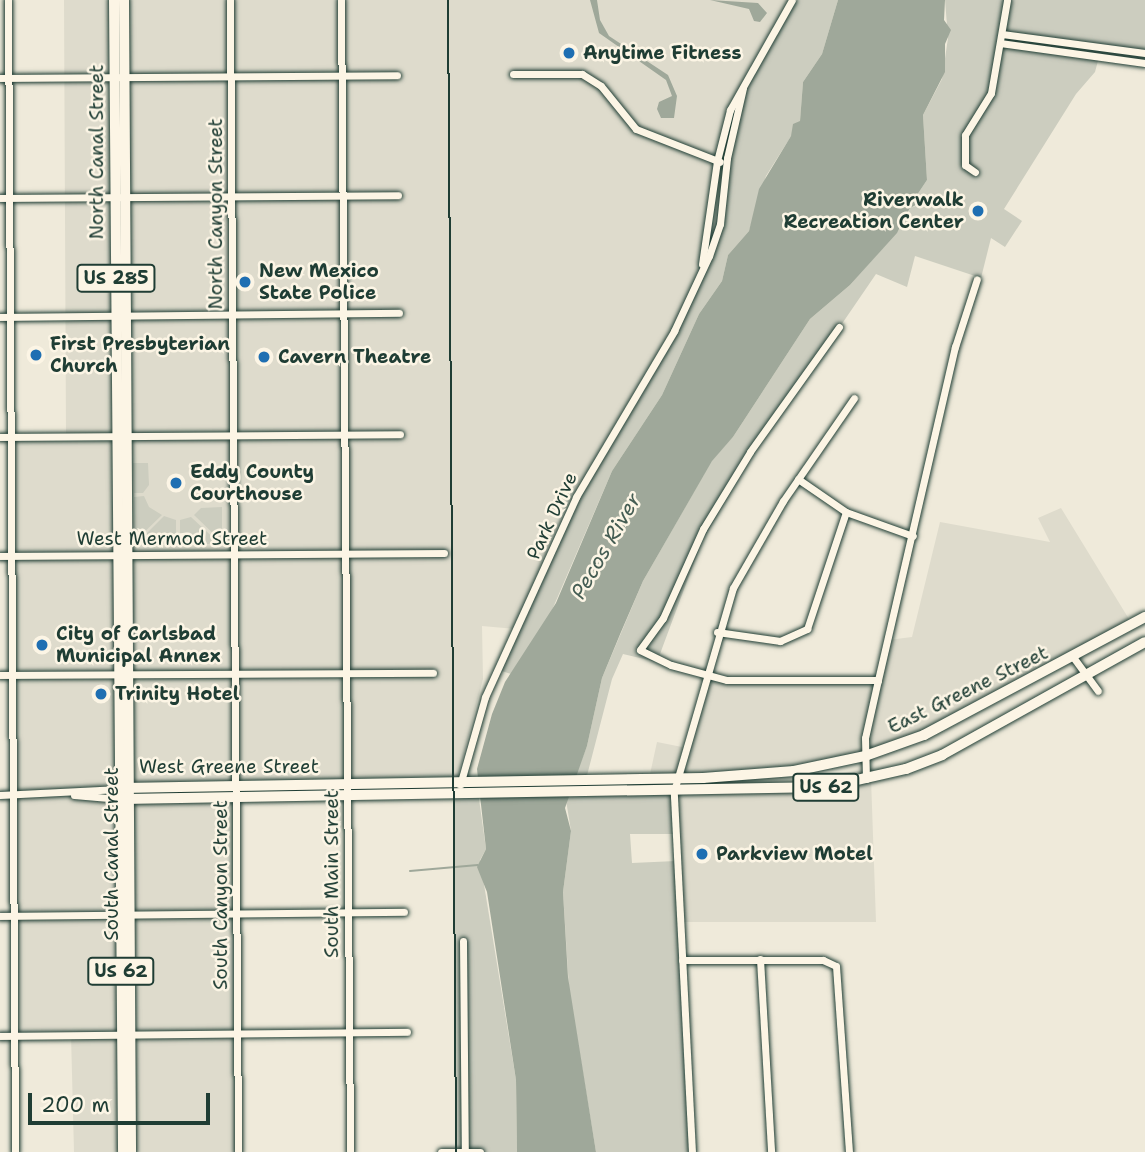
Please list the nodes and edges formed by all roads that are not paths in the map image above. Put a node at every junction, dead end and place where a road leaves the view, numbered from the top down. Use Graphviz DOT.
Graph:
graph roads {
  1 [pos="8,0"];
  2 [pos="114,0"];
  3 [pos="124,0"];
  4 [pos="230,0"];
  5 [pos="341,0"];
  6 [pos="792,0"];
  7 [pos="1007,0"];
  8 [pos="1002,34"];
  9 [pos="1000,43"];
  10 [pos="1097,47"];
  11 [pos="1145,53"];
  12 [pos="1096,56"];
  13 [pos="1145,63"];
  14 [pos="513,74"];
  15 [pos="342,75"];
  16 [pos="397,75"];
  17 [pos="231,76"];
  18 [pos="119,77"];
  19 [pos="4,78"];
  20 [pos="743,88"];
  21 [pos="717,161"];
  22 [pos="726,165"];
  23 [pos="975,172"];
  24 [pos="343,195"];
  25 [pos="398,195"];
  26 [pos="120,196"];
  27 [pos="232,196"];
  28 [pos="4,198"];
  29 [pos="702,265"];
  30 [pos="977,279"];
  31 [pos="399,313"];
  32 [pos="343,314"];
  33 [pos="121,316"];
  34 [pos="232,316"];
  35 [pos="0,317"];
  36 [pos="10,317"];
  37 [pos="839,327"];
  38 [pos="854,398"];
  39 [pos="400,434"];
  40 [pos="233,435"];
  41 [pos="344,435"];
  42 [pos="122,436"];
  43 [pos="0,437"];
  44 [pos="12,437"];
  45 [pos="797,479"];
  46 [pos="846,512"];
  47 [pos="913,536"];
  48 [pos="444,553"];
  49 [pos="233,554"];
  50 [pos="345,554"];
  51 [pos="122,555"];
  52 [pos="0,556"];
  53 [pos="13,556"];
  54 [pos="1145,617"];
  55 [pos="717,632"];
  56 [pos="1145,642"];
  57 [pos="1073,657"];
  58 [pos="433,673"];
  59 [pos="123,674"];
  60 [pos="236,674"];
  61 [pos="346,674"];
  62 [pos="706,674"];
  63 [pos="1086,675"];
  64 [pos="0,676"];
  65 [pos="15,676"];
  66 [pos="878,680"];
  67 [pos="1098,691"];
  68 [pos="865,756"];
  69 [pos="756,776"];
  70 [pos="679,779"];
  71 [pos="866,779"];
  72 [pos="466,780"];
  73 [pos="236,784"];
  74 [pos="347,784"];
  75 [pos="598,785"];
  76 [pos="674,791"];
  77 [pos="756,791"];
  78 [pos="125,793"];
  79 [pos="459,793"];
  80 [pos="0,795"];
  81 [pos="15,795"];
  82 [pos="347,796"];
  83 [pos="236,798"];
  84 [pos="348,912"];
  85 [pos="404,912"];
  86 [pos="237,914"];
  87 [pos="125,915"];
  88 [pos="0,916"];
  89 [pos="15,916"];
  90 [pos="463,941"];
  91 [pos="682,960"];
  92 [pos="760,960"];
  93 [pos="349,1032"];
  94 [pos="407,1032"];
  95 [pos="237,1034"];
  96 [pos="0,1035"];
  97 [pos="15,1035"];
  98 [pos="126,1035"];
  99 [pos="15,1152"];
  100 [pos="123,1152"];
  101 [pos="131,1152"];
  102 [pos="238,1152"];
  103 [pos="350,1152"];
  104 [pos="441,1152"];
  105 [pos="465,1152"];
  106 [pos="480,1152"];
  107 [pos="692,1152"];
  108 [pos="771,1152"];
  109 [pos="849,1152"];
  1 -- 19 [label="street"];
  2 -- 18 [label="highway, North Canal Street / US 285"];
  3 -- 18 [label="highway, North Canal Street / US 285"];
  4 -- 17 [label="street, North Canyon Street"];
  5 -- 15 [label="street, South Main Street"];
  6 -- 20 [label="street, Park Drive"];
  7 -- 8 [label="street"];
  8 -- 9 [label="street"];
  8 -- 10 [label="street"];
  9 -- 12 [label="street"];
  9 -- 23 [label="street"];
  10 -- 11 [label="street"];
  10 -- 12 [label="street"];
  12 -- 13 [label="street"];
  14 -- 21 [label="street"];
  15 -- 16 [label="street"];
  15 -- 17 [label="street"];
  15 -- 24 [label="street, South Main Street"];
  17 -- 18 [label="street"];
  17 -- 27 [label="street, North Canyon Street"];
  18 -- 19 [label="street"];
  18 -- 26 [label="highway, North Canal Street / US 285"];
  19 -- 28 [label="street"];
  20 -- 21 [label="street, Park Drive"];
  20 -- 22 [label="street, Park Drive"];
  21 -- 22 [label="street"];
  21 -- 29 [label="street, Park Drive"];
  22 -- 29 [label="street, Park Drive"];
  24 -- 25 [label="street"];
  24 -- 27 [label="street"];
  24 -- 32 [label="street, South Main Street"];
  26 -- 27 [label="street"];
  26 -- 28 [label="street"];
  26 -- 33 [label="highway, North Canal Street / US 285"];
  27 -- 34 [label="street, North Canyon Street"];
  28 -- 36 [label="street"];
  29 -- 72 [label="street, Park Drive"];
  30 -- 47 [label="street"];
  31 -- 32 [label="street"];
  32 -- 34 [label="street"];
  32 -- 41 [label="street, South Main Street"];
  33 -- 34 [label="street"];
  33 -- 36 [label="street"];
  33 -- 42 [label="highway, North Canal Street / US 285"];
  34 -- 40 [label="street, North Canyon Street"];
  35 -- 36 [label="street"];
  36 -- 44 [label="street"];
  37 -- 62 [label="street"];
  38 -- 45 [label="street"];
  39 -- 41 [label="street"];
  40 -- 41 [label="street"];
  40 -- 42 [label="street"];
  40 -- 49 [label="street, North Canyon Street"];
  41 -- 50 [label="street, South Main Street"];
  42 -- 44 [label="street"];
  42 -- 51 [label="highway, North Canal Street / US 285"];
  43 -- 44 [label="street"];
  44 -- 53 [label="street"];
  45 -- 46 [label="street"];
  45 -- 55 [label="street"];
  46 -- 47 [label="street"];
  46 -- 55 [label="street"];
  47 -- 66 [label="street"];
  48 -- 50 [label="street, West Mermod Street"];
  49 -- 50 [label="street, West Mermod Street"];
  49 -- 51 [label="street, West Mermod Street"];
  49 -- 60 [label="street, South Canyon Street"];
  50 -- 61 [label="street, South Main Street"];
  51 -- 53 [label="street, West Mermod Street"];
  51 -- 59 [label="highway, South Canal Street / US 285"];
  52 -- 53 [label="street, West Mermod Street"];
  53 -- 65 [label="street"];
  54 -- 57 [label="highway, East Greene Street / US 62"];
  55 -- 62 [label="street"];
  56 -- 63 [label="highway, East Greene Street / US 62"];
  57 -- 63 [label="street"];
  57 -- 68 [label="highway, East Greene Street / US 62"];
  58 -- 61 [label="street"];
  59 -- 60 [label="street"];
  59 -- 65 [label="street"];
  59 -- 78 [label="highway, South Canal Street / US 285"];
  60 -- 61 [label="street"];
  60 -- 73 [label="street, South Canyon Street"];
  61 -- 74 [label="street, South Main Street"];
  62 -- 66 [label="street"];
  62 -- 70 [label="street"];
  63 -- 67 [label="street"];
  63 -- 71 [label="highway, East Greene Street / US 62"];
  64 -- 65 [label="street"];
  65 -- 81 [label="street"];
  66 -- 68 [label="street"];
  68 -- 69 [label="highway, East Greene Street / US 62"];
  68 -- 71 [label="street"];
  69 -- 70 [label="highway, East Greene Street / US 62"];
  69 -- 77 [label="highway"];
  70 -- 75 [label="highway, East Greene Street / US 62"];
  70 -- 76 [label="street"];
  71 -- 77 [label="highway, East Greene Street / US 62"];
  72 -- 74 [label="highway, East Greene Street / US 62"];
  72 -- 75 [label="highway, East Greene Street / US 62"];
  72 -- 79 [label="street, Park Drive"];
  73 -- 74 [label="highway, West Greene Street / US 62"];
  73 -- 78 [label="highway, West Greene Street / US 62"];
  73 -- 83 [label="street, South Canyon Street"];
  74 -- 82 [label="street, South Main Street"];
  75 -- 76 [label="highway, East Greene Street / US 62"];
  75 -- 79 [label="highway, East Greene Street / US 62"];
  76 -- 77 [label="highway, East Greene Street / US 62"];
  76 -- 91 [label="street"];
  78 -- 81 [label="street, West Greene Street"];
  78 -- 83 [label="highway, West Greene Street / US 62"];
  78 -- 87 [label="highway, South Canal Street / US 62"];
  79 -- 82 [label="highway, East Greene Street / US 62"];
  80 -- 81 [label="street, West Greene Street"];
  81 -- 89 [label="street"];
  82 -- 83 [label="highway, West Greene Street / US 62"];
  82 -- 84 [label="street, South Main Street"];
  83 -- 86 [label="street, South Canyon Street"];
  84 -- 85 [label="street"];
  84 -- 86 [label="street"];
  84 -- 93 [label="street, South Main Street"];
  86 -- 87 [label="street"];
  86 -- 95 [label="street, South Canyon Street"];
  87 -- 89 [label="street"];
  87 -- 98 [label="highway, South Canal Street / US 62"];
  88 -- 89 [label="street"];
  89 -- 97 [label="street"];
  90 -- 105 [label="street"];
  91 -- 92 [label="street"];
  91 -- 107 [label="street"];
  92 -- 108 [label="street"];
  92 -- 109 [label="street"];
  93 -- 94 [label="street"];
  93 -- 95 [label="street"];
  93 -- 103 [label="street, South Main Street"];
  95 -- 98 [label="street"];
  95 -- 102 [label="street, South Canyon Street"];
  96 -- 97 [label="street"];
  97 -- 98 [label="street"];
  97 -- 99 [label="street"];
  98 -- 100 [label="highway, South Canal Street / US 62"];
  98 -- 101 [label="highway, South Canal Street / US 62"];
  104 -- 105 [label="street"];
  105 -- 106 [label="street"];
}
